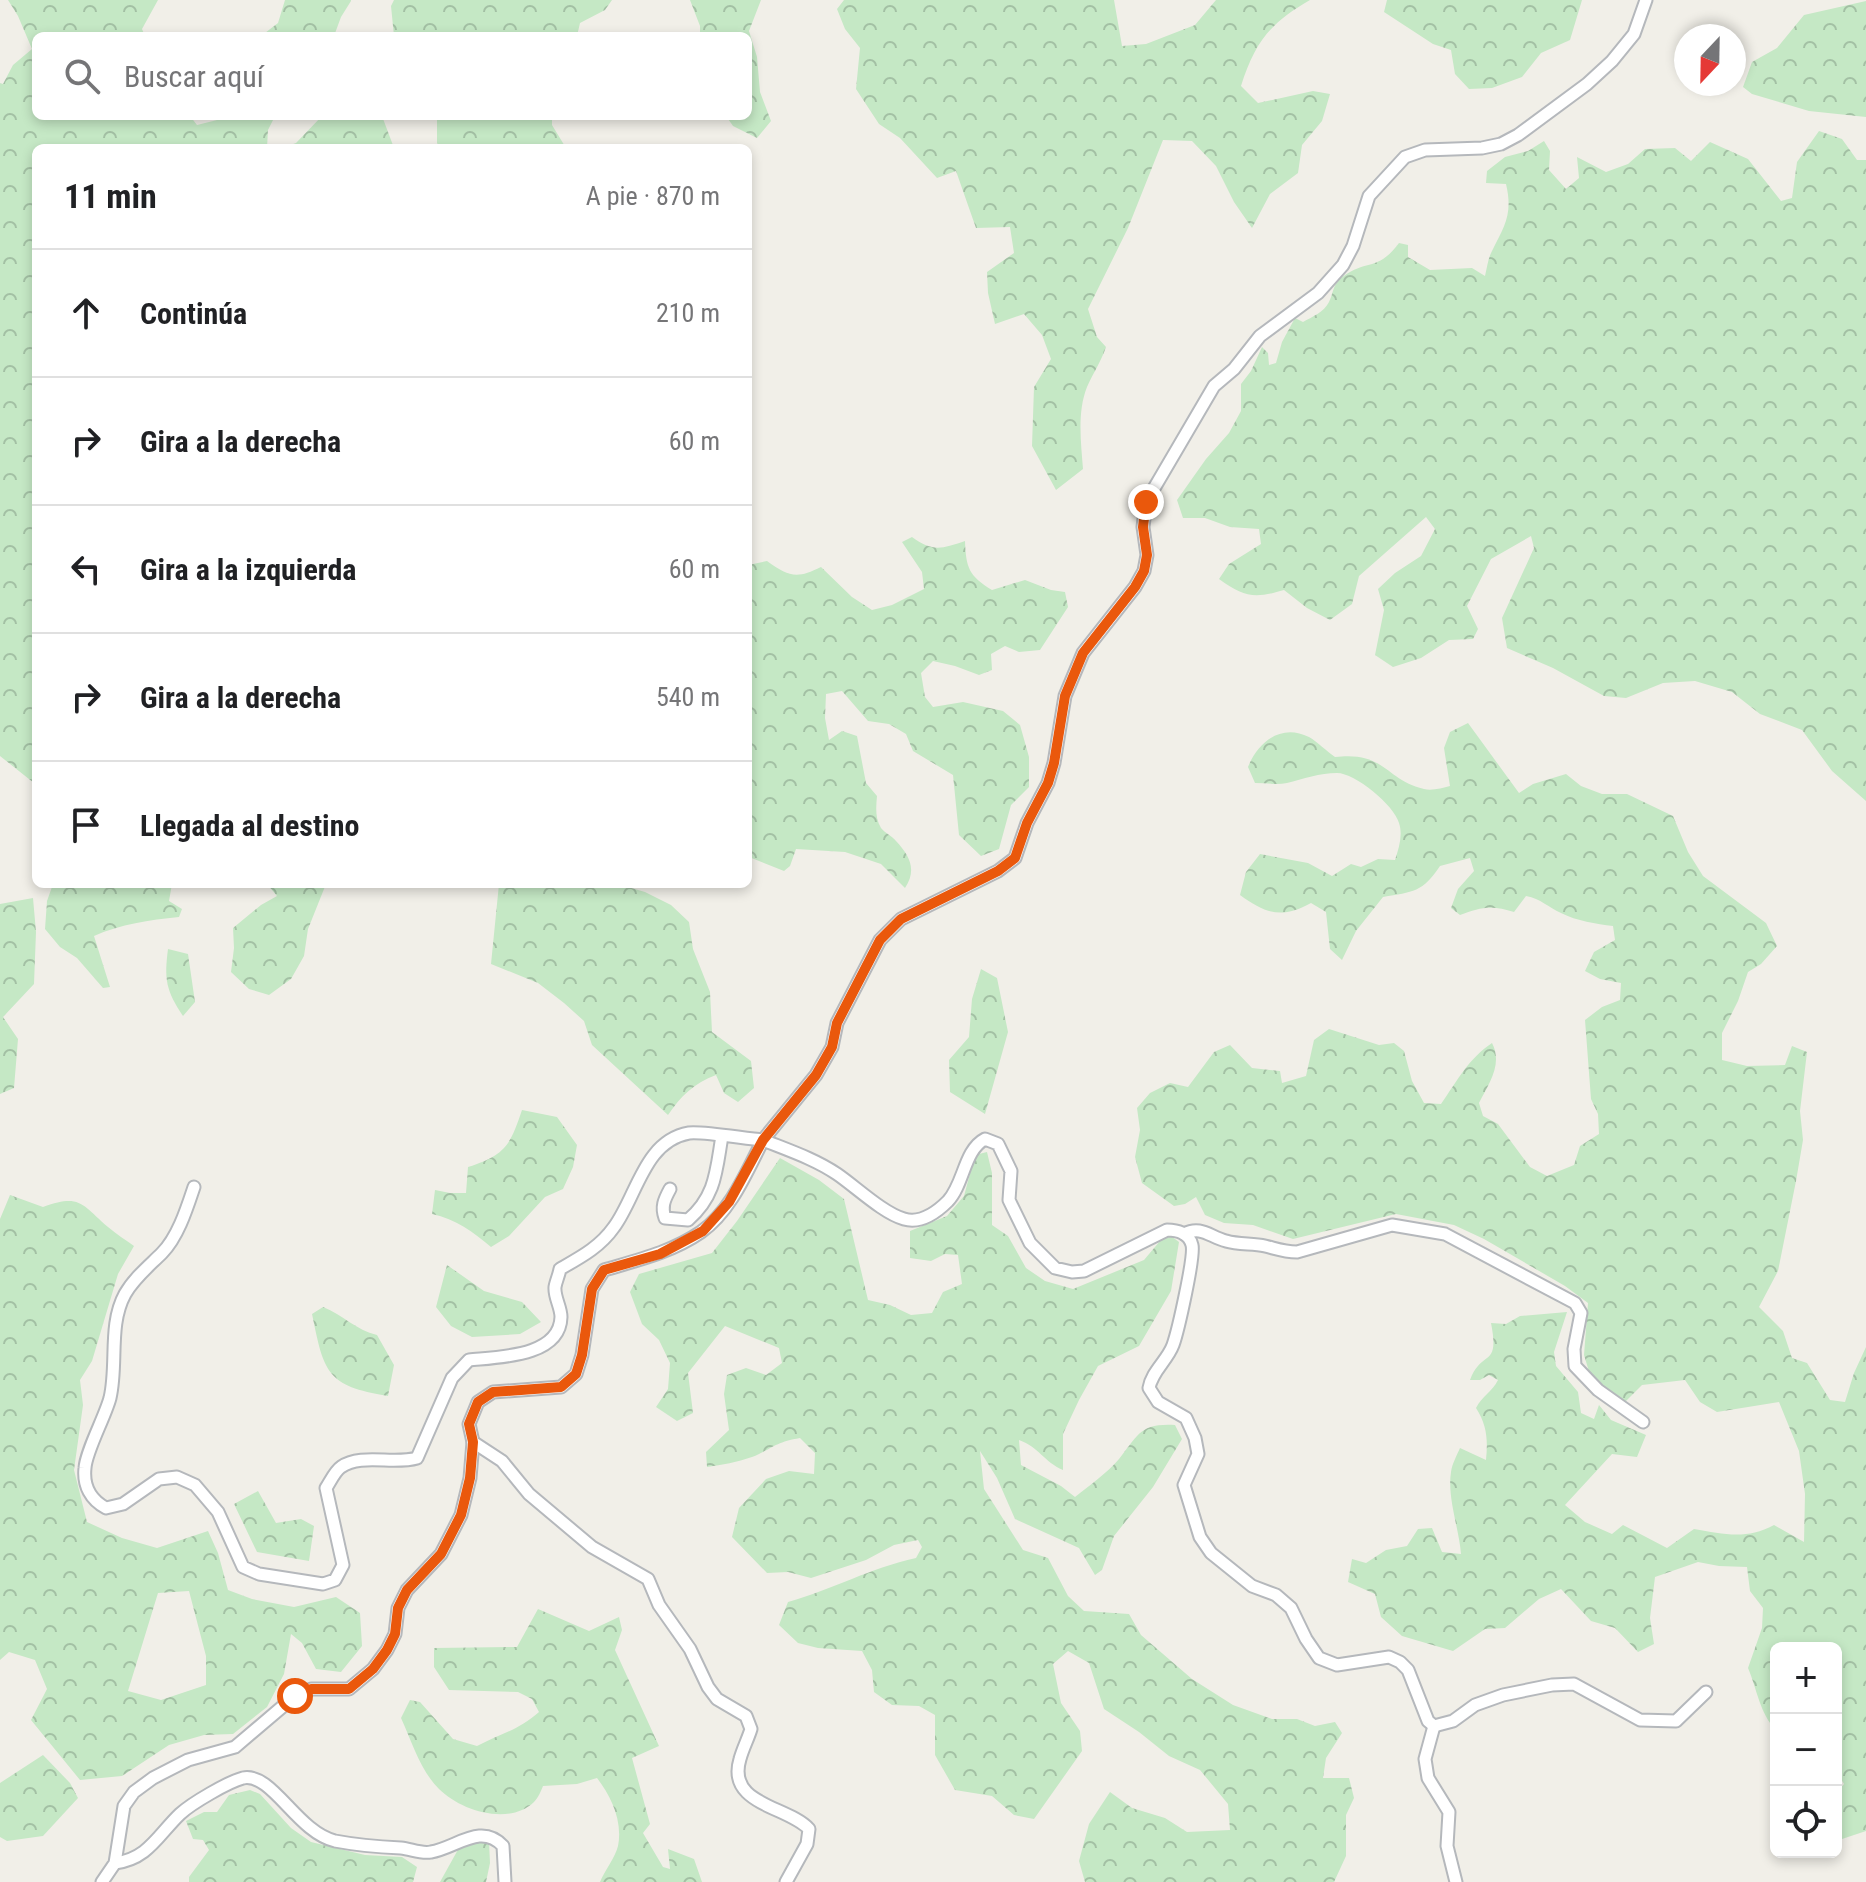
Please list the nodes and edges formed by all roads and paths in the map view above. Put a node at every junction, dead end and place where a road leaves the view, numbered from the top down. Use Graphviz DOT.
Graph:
graph roads {
  1 [pos="1646,0"];
  2 [pos="722,1136"];
  3 [pos="763,1140"];
  4 [pos="194,1187"];
  5 [pos="670,1189"];
  6 [pos="1184,1234"];
  7 [pos="1643,1422"];
  8 [pos="473,1442"];
  9 [pos="1706,1692"];
  10 [pos="1434,1726"];
  11 [pos="115,1863"];
  12 [pos="102,1882"];
  13 [pos="505,1882"];
  14 [pos="786,1882"];
  15 [pos="1456,1882"];
  1 -- 3 [label="street"];
  2 -- 3 [label="street"];
  2 -- 4 [label="street"];
  2 -- 5 [label="street"];
  3 -- 6 [label="street"];
  3 -- 8 [label="street"];
  6 -- 7 [label="street"];
  6 -- 10 [label="street"];
  8 -- 11 [label="street"];
  8 -- 14 [label="street"];
  9 -- 10 [label="street"];
  10 -- 15 [label="street"];
  11 -- 12 [label="street"];
  11 -- 13 [label="street"];
}
